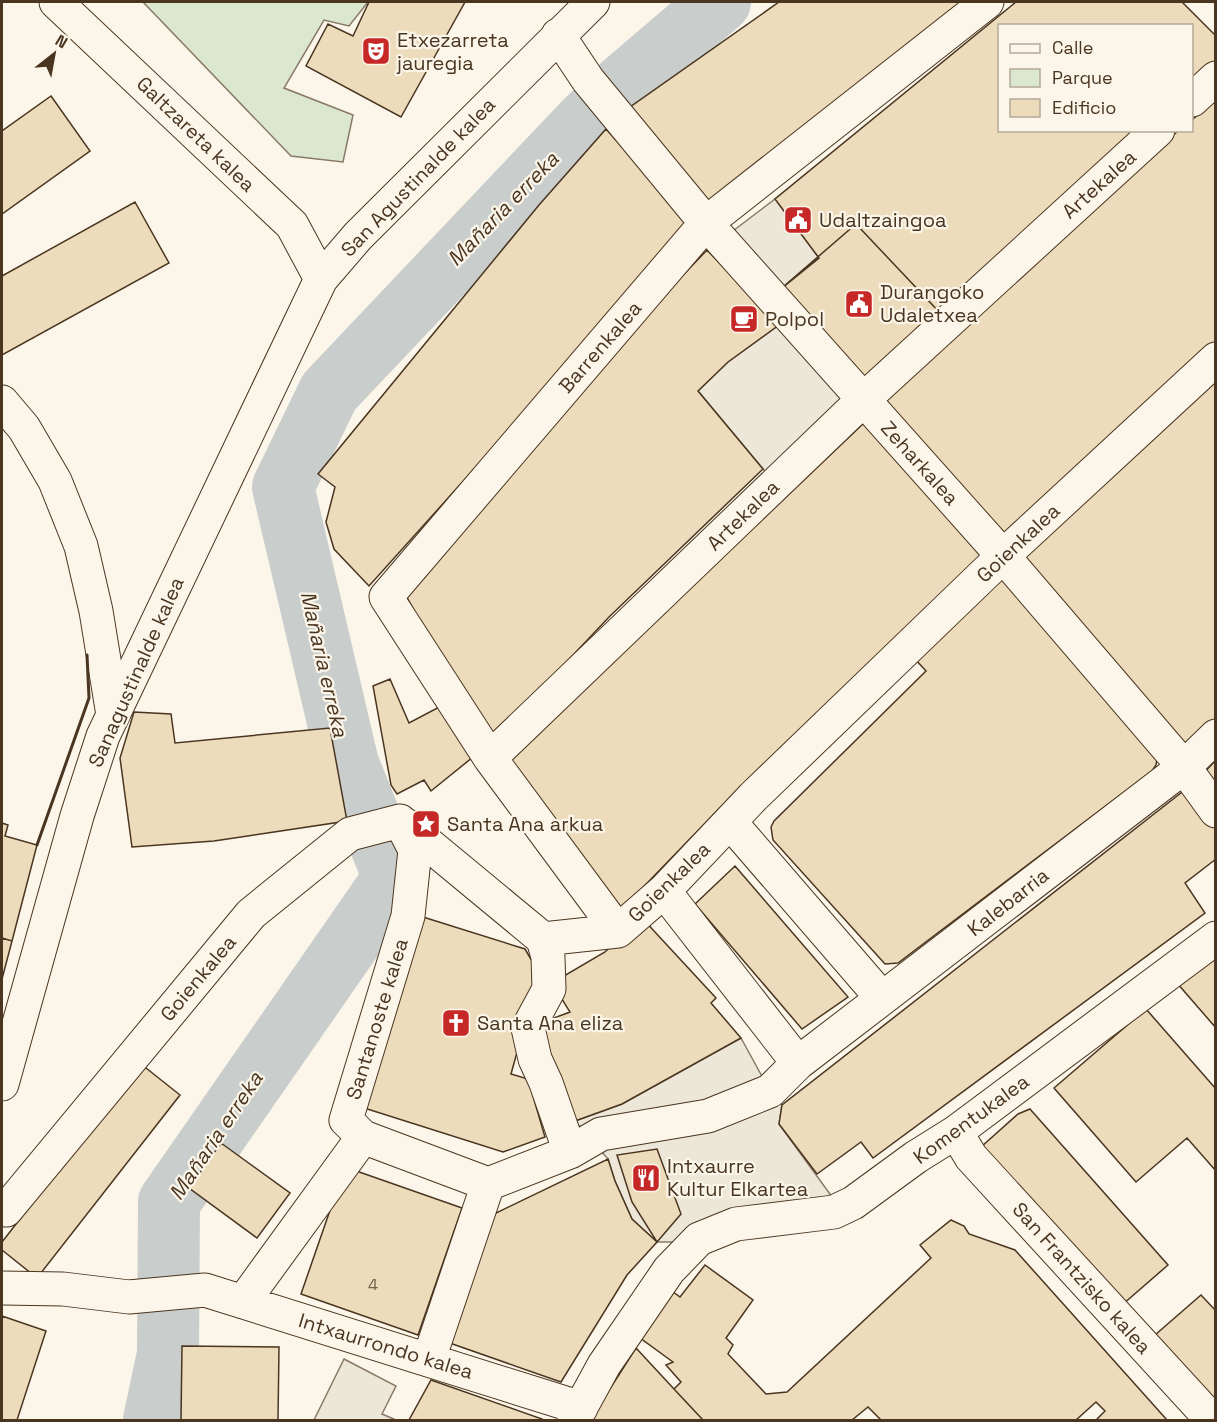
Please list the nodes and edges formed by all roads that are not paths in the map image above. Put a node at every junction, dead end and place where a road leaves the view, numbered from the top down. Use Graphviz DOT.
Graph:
graph roads {
  1 [pos="56,2"];
  2 [pos="593,2"];
  3 [pos="987,2"];
  4 [pos="558,35"];
  5 [pos="1215,78"];
  6 [pos="1193,98"];
  7 [pos="1156,132"];
  8 [pos="706,223"];
  9 [pos="321,279"];
  10 [pos="1215,359"];
  11 [pos="862,400"];
  12 [pos="2,402"];
  13 [pos="1004,556"];
  14 [pos="113,715"];
  15 [pos="1215,736"];
  16 [pos="490,758"];
  17 [pos="1184,767"];
  18 [pos="1215,811"];
  19 [pos="400,821"];
  20 [pos="730,822"];
  21 [pos="664,891"];
  22 [pos="618,932"];
  23 [pos="1215,938"];
  24 [pos="543,939"];
  25 [pos="882,998"];
  26 [pos="798,1063"];
  27 [pos="2,1084"];
  28 [pos="956,1132"];
  29 [pos="363,1137"];
  30 [pos="570,1152"];
  31 [pos="488,1184"];
  32 [pos="2,1209"];
  33 [pos="699,1239"];
  34 [pos="2,1288"];
  35 [pos="243,1302"];
  36 [pos="429,1359"];
  37 [pos="577,1414"];
  38 [pos="1212,1420"];
  1 -- 9 [label="street, Galtzareta kalea"];
  2 -- 4 [label="street, San Agustinalde kalea"];
  3 -- 8 [label="street, Barrenkalea"];
  4 -- 8 [label="street, Zeharkalea"];
  4 -- 9 [label="street, San Agustinalde kalea"];
  5 -- 6 [label="street"];
  7 -- 11 [label="street, Artekalea"];
  8 -- 11 [label="street, Zeharkalea"];
  8 -- 16 [label="street, Barrenkalea"];
  9 -- 14 [label="street, Sanagustinalde kalea"];
  10 -- 13 [label="street, Goienkalea"];
  11 -- 13 [label="street, Zeharkalea"];
  11 -- 16 [label="street, Artekalea"];
  12 -- 14 [label="street"];
  13 -- 17 [label="street, Zeharkalea"];
  13 -- 20 [label="street, Goienkalea"];
  14 -- 27 [label="street, Sanagustinalde kalea"];
  15 -- 17 [label="street, Kalebarria"];
  16 -- 22 [label="street"];
  17 -- 18 [label="street, Zeharkalea"];
  17 -- 25 [label="street, Kalebarria"];
  19 -- 24 [label="street"];
  19 -- 29 [label="street, Santanoste kalea"];
  19 -- 32 [label="street, Goienkalea"];
  20 -- 21 [label="street, Goienkalea"];
  20 -- 25 [label="street"];
  21 -- 22 [label="street, Goienkalea"];
  21 -- 26 [label="street"];
  22 -- 24 [label="street, Goienkalea"];
  23 -- 28 [label="street, Komentukalea"];
  24 -- 30 [label="street"];
  25 -- 26 [label="street, Kalebarria"];
  26 -- 30 [label="street, Kalebarria"];
  28 -- 33 [label="street, Komentukalea"];
  28 -- 38 [label="street, San Frantzisko kalea"];
  29 -- 31 [label="street"];
  29 -- 35 [label="street"];
  30 -- 31 [label="street"];
  31 -- 36 [label="street"];
  33 -- 37 [label="street, Intxaurrondo kalea"];
  34 -- 35 [label="street, Intxaurrondo kalea"];
  35 -- 36 [label="street, Intxaurrondo kalea"];
  36 -- 37 [label="street, Intxaurrondo kalea"];
}
